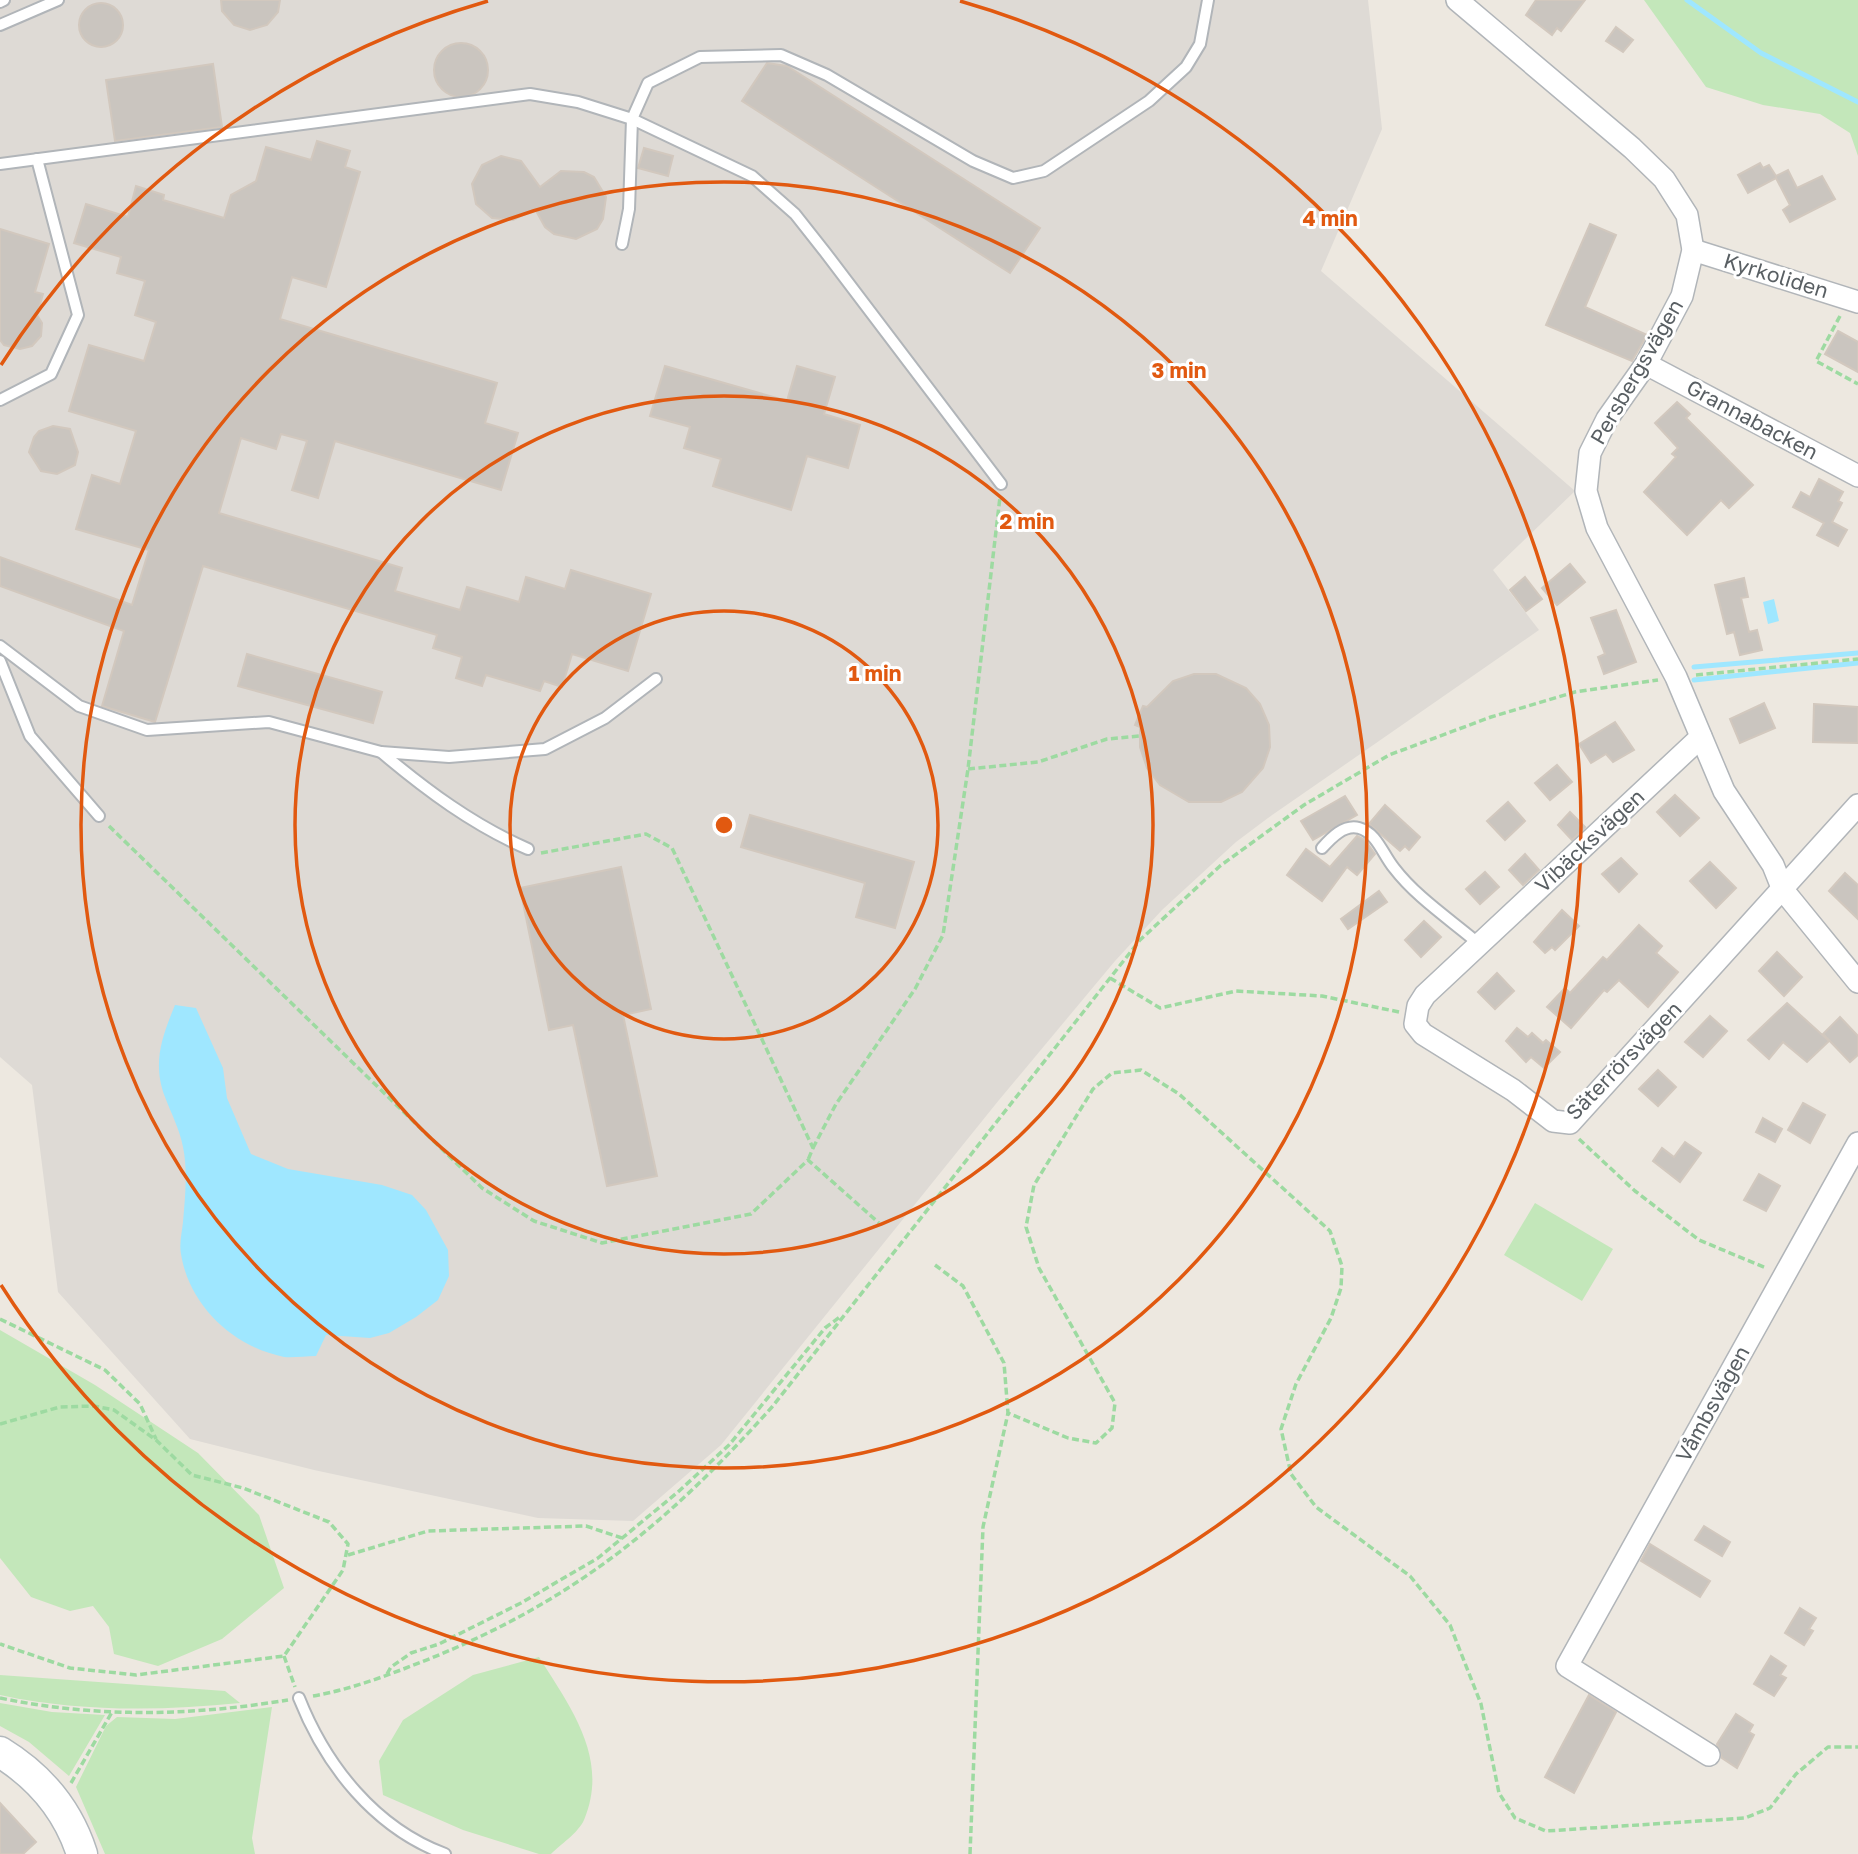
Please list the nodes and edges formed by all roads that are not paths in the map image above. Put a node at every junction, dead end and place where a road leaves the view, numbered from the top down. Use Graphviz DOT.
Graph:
graph roads {
  1 [pos="58,0"];
  2 [pos="1208,0"];
  3 [pos="1457,0"];
  4 [pos="0,24"];
  5 [pos="632,119"];
  6 [pos="37,159"];
  7 [pos="0,164"];
  8 [pos="622,244"];
  9 [pos="1693,250"];
  10 [pos="1854,301"];
  11 [pos="1646,364"];
  12 [pos="0,400"];
  13 [pos="1858,476"];
  14 [pos="1002,484"];
  15 [pos="0,646"];
  16 [pos="0,662"];
  17 [pos="656,679"];
  18 [pos="1701,737"];
  19 [pos="381,752"];
  20 [pos="1858,805"];
  21 [pos="99,816"];
  22 [pos="1322,848"];
  23 [pos="527,849"];
  24 [pos="1783,890"];
  25 [pos="1479,944"];
  26 [pos="1858,982"];
  27 [pos="1415,1016"];
  28 [pos="1858,1143"];
  29 [pos="299,1698"];
  30 [pos="0,1752"];
  31 [pos="1709,1755"];
  32 [pos="82,1854"];
  33 [pos="445,1854"];
  1 -- 4 [label="lane"];
  2 -- 5 [label="lane"];
  3 -- 9 [label="street, Persbergsvägen"];
  5 -- 6 [label="lane"];
  5 -- 8 [label="lane"];
  5 -- 14 [label="lane"];
  6 -- 7 [label="lane"];
  6 -- 12 [label="lane"];
  9 -- 10 [label="street, Kyrkoliden"];
  9 -- 11 [label="street, Persbergsvägen"];
  11 -- 13 [label="street, Grannabacken"];
  11 -- 18 [label="street, Persbergsvägen"];
  15 -- 19 [label="lane"];
  16 -- 21 [label="lane"];
  17 -- 19 [label="lane"];
  18 -- 24 [label="street, Persbergsvägen"];
  18 -- 25 [label="street, Vibäcksvägen"];
  19 -- 23 [label="lane"];
  20 -- 24 [label="street, Säterrörsvägen"];
  22 -- 25 [label="lane"];
  24 -- 26 [label="street, Persbergsvägen"];
  24 -- 27 [label="street, Säterrörsvägen"];
  25 -- 27 [label="street, Vibäcksvägen"];
  28 -- 31 [label="street, Våmbsvägen"];
  29 -- 33 [label="lane"];
  30 -- 32 [label="street"];
}
